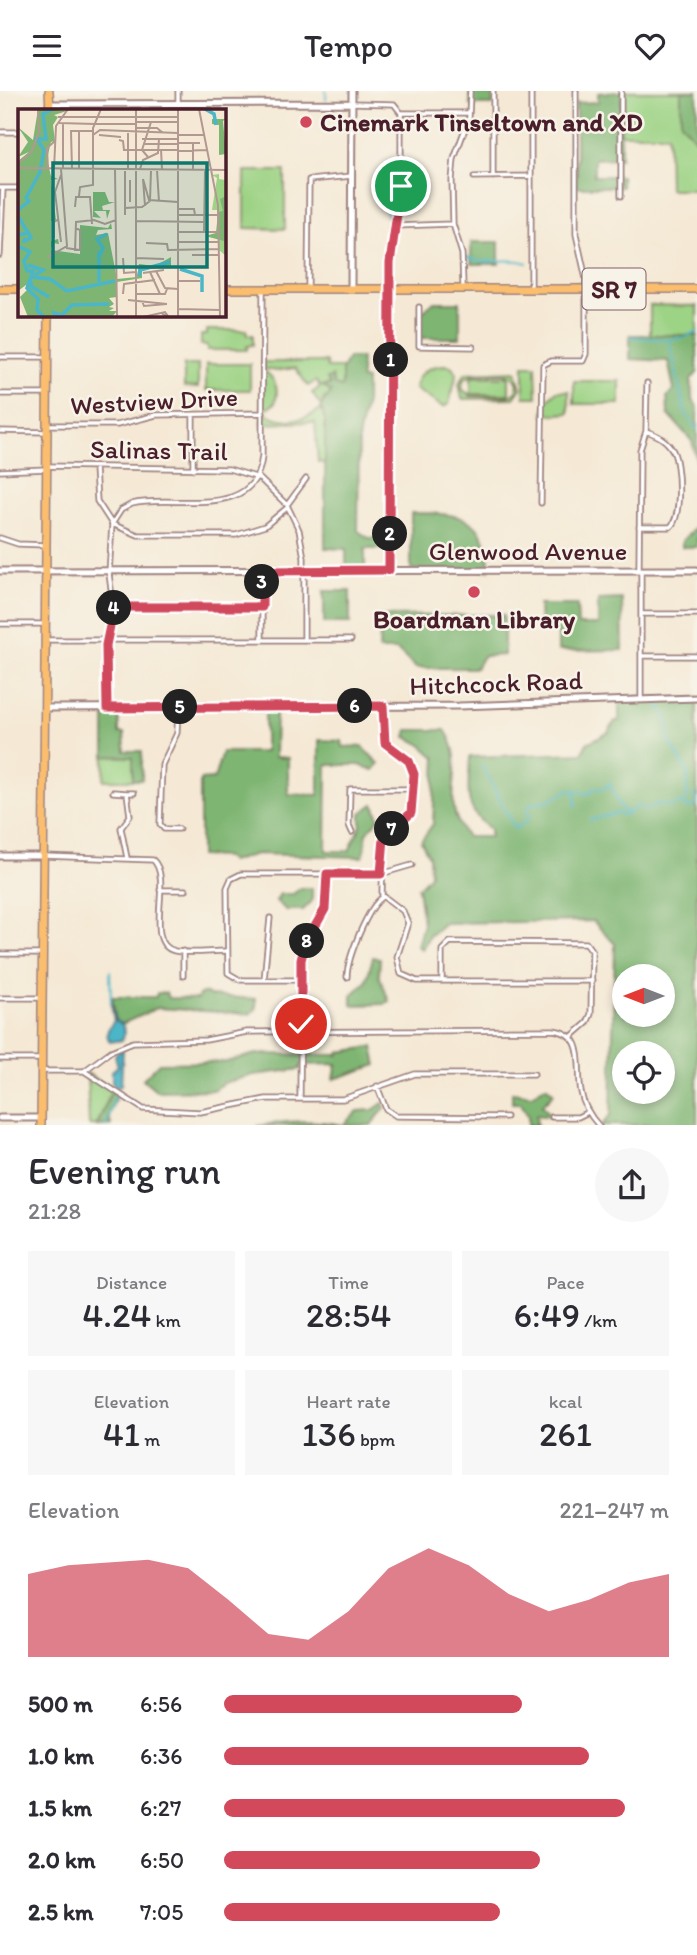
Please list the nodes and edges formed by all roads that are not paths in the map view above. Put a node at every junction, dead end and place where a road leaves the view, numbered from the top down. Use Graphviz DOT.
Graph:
graph roads {
  1 [pos="50,91"];
  2 [pos="178,91"];
  3 [pos="352,91"];
  4 [pos="470,91"];
  5 [pos="493,91"];
  6 [pos="531,91"];
  7 [pos="576,91"];
  8 [pos="621,91"];
  9 [pos="178,103"];
  10 [pos="352,103"];
  11 [pos="49,107"];
  12 [pos="401,113"];
  13 [pos="470,113"];
  14 [pos="0,132"];
  15 [pos="18,132"];
  16 [pos="352,176"];
  17 [pos="531,176"];
  18 [pos="474,177"];
  19 [pos="493,177"];
  20 [pos="1,188"];
  21 [pos="621,196"];
  22 [pos="453,224"];
  23 [pos="395,226"];
  24 [pos="0,255"];
  25 [pos="0,289"];
  26 [pos="18,289"];
  27 [pos="226,289"];
  28 [pos="263,289"];
  29 [pos="307,289"];
  30 [pos="351,289"];
  31 [pos="391,289"];
  32 [pos="463,289"];
  33 [pos="531,289"];
  34 [pos="586,289"];
  35 [pos="697,289"];
  36 [pos="419,307"];
  37 [pos="48,317"];
  38 [pos="473,347"];
  39 [pos="0,357"];
  40 [pos="48,357"];
  41 [pos="647,383"];
  42 [pos="0,394"];
  43 [pos="47,394"];
  44 [pos="262,413"];
  45 [pos="193,415"];
  46 [pos="47,428"];
  47 [pos="0,431"];
  48 [pos="646,431"];
  49 [pos="47,468"];
  50 [pos="94,468"];
  51 [pos="192,469"];
  52 [pos="0,471"];
  53 [pos="255,476"];
  54 [pos="306,479"];
  55 [pos="541,502"];
  56 [pos="287,506"];
  57 [pos="112,524"];
  58 [pos="639,527"];
  59 [pos="0,538"];
  60 [pos="46,545"];
  61 [pos="389,570"];
  62 [pos="640,570"];
  63 [pos="697,570"];
  64 [pos="0,571"];
  65 [pos="46,571"];
  66 [pos="110,571"];
  67 [pos="262,571"];
  68 [pos="304,571"];
  69 [pos="114,607"];
  70 [pos="262,607"];
  71 [pos="641,614"];
  72 [pos="697,614"];
  73 [pos="0,624"];
  74 [pos="45,624"];
  75 [pos="45,640"];
  76 [pos="107,640"];
  77 [pos="262,640"];
  78 [pos="304,640"];
  79 [pos="351,640"];
  80 [pos="641,656"];
  81 [pos="697,656"];
  82 [pos="641,698"];
  83 [pos="697,698"];
  84 [pos="383,706"];
  85 [pos="178,707"];
  86 [pos="45,708"];
  87 [pos="107,708"];
  88 [pos="414,789"];
  89 [pos="113,792"];
  90 [pos="127,793"];
  91 [pos="134,793"];
  92 [pos="178,829"];
  93 [pos="352,832"];
  94 [pos="0,856"];
  95 [pos="43,856"];
  96 [pos="125,858"];
  97 [pos="412,865"];
  98 [pos="327,874"];
  99 [pos="381,874"];
  100 [pos="160,890"];
  101 [pos="186,890"];
  102 [pos="383,897"];
  103 [pos="270,918"];
  104 [pos="183,951"];
  105 [pos="226,951"];
  106 [pos="0,954"];
  107 [pos="43,954"];
  108 [pos="183,976"];
  109 [pos="346,977"];
  110 [pos="264,980"];
  111 [pos="300,981"];
  112 [pos="442,982"];
  113 [pos="592,982"];
  114 [pos="0,998"];
  115 [pos="42,998"];
  116 [pos="301,1033"];
  117 [pos="571,1037"];
  118 [pos="0,1059"];
  119 [pos="42,1059"];
  120 [pos="41,1071"];
  121 [pos="84,1071"];
  122 [pos="534,1074"];
  123 [pos="377,1086"];
  124 [pos="300,1099"];
  125 [pos="588,1112"];
  126 [pos="506,1117"];
  127 [pos="552,1117"];
  128 [pos="0,1118"];
  129 [pos="41,1121"];
  130 [pos="599,1125"];
  1 -- 11 [label="main road"];
  2 -- 9 [label="street"];
  3 -- 10 [label="street"];
  4 -- 13 [label="street"];
  5 -- 19 [label="street"];
  6 -- 17 [label="street"];
  7 -- 34 [label="street"];
  8 -- 21 [label="street"];
  9 -- 10 [label="street"];
  9 -- 11 [label="street"];
  10 -- 12 [label="street"];
  10 -- 16 [label="street"];
  12 -- 13 [label="street"];
  12 -- 23 [label="street"];
  13 -- 22 [label="street"];
  14 -- 15 [label="street"];
  16 -- 29 [label="street"];
  16 -- 30 [label="street"];
  17 -- 19 [label="street"];
  17 -- 33 [label="street"];
  18 -- 19 [label="street"];
  20 -- 24 [label="street"];
  22 -- 23 [label="street"];
  22 -- 32 [label="street"];
  23 -- 31 [label="street"];
  25 -- 26 [label="main road"];
  27 -- 28 [label="main road, SR 7"];
  28 -- 29 [label="main road, SR 7"];
  28 -- 44 [label="street"];
  29 -- 30 [label="main road, SR 7"];
  30 -- 31 [label="main road, SR 7"];
  31 -- 32 [label="main road, SR 7"];
  31 -- 61 [label="street"];
  32 -- 33 [label="main road, SR 7"];
  33 -- 34 [label="main road, SR 7"];
  34 -- 35 [label="main road, SR 7"];
  34 -- 55 [label="street"];
  36 -- 38 [label="street"];
  37 -- 40 [label="main road"];
  39 -- 40 [label="street"];
  40 -- 43 [label="main road"];
  41 -- 48 [label="street"];
  42 -- 43 [label="street"];
  43 -- 46 [label="main road"];
  44 -- 45 [label="street, Westview Drive"];
  44 -- 53 [label="street"];
  45 -- 46 [label="street, Westview Drive"];
  45 -- 51 [label="street"];
  46 -- 47 [label="street, Westview Drive"];
  46 -- 49 [label="main road"];
  48 -- 58 [label="street"];
  48 -- 58 [label="street"];
  49 -- 50 [label="street, Salinas Trail"];
  49 -- 52 [label="street, Salinas Trail"];
  49 -- 60 [label="main road"];
  50 -- 51 [label="street, Salinas Trail"];
  50 -- 57 [label="street"];
  51 -- 53 [label="street, Salinas Trail"];
  53 -- 56 [label="street, Salinas Trail"];
  53 -- 57 [label="street"];
  54 -- 56 [label="street"];
  56 -- 57 [label="street"];
  56 -- 68 [label="street, Salinas Trail"];
  57 -- 66 [label="street"];
  58 -- 62 [label="street"];
  59 -- 60 [label="street"];
  60 -- 65 [label="main road"];
  61 -- 62 [label="street, Glenwood Avenue"];
  61 -- 68 [label="street, Glenwood Avenue"];
  62 -- 63 [label="street, Glenwood Avenue"];
  62 -- 71 [label="street"];
  64 -- 65 [label="street, Glenwood Avenue"];
  65 -- 66 [label="street, Glenwood Avenue"];
  65 -- 74 [label="main road"];
  66 -- 67 [label="street, Glenwood Avenue"];
  66 -- 69 [label="street"];
  67 -- 68 [label="street, Glenwood Avenue"];
  67 -- 70 [label="street"];
  68 -- 78 [label="street, Salinas Trail"];
  69 -- 70 [label="street"];
  69 -- 76 [label="street"];
  70 -- 77 [label="street"];
  71 -- 72 [label="street"];
  71 -- 80 [label="street"];
  73 -- 74 [label="street"];
  74 -- 75 [label="main road"];
  75 -- 76 [label="street"];
  75 -- 86 [label="main road"];
  76 -- 77 [label="street"];
  76 -- 87 [label="street"];
  77 -- 78 [label="street"];
  78 -- 79 [label="street"];
  80 -- 81 [label="street"];
  80 -- 82 [label="street"];
  82 -- 83 [label="street, Hitchcock Road"];
  82 -- 84 [label="street, Hitchcock Road"];
  84 -- 85 [label="street, Hitchcock Road"];
  84 -- 88 [label="street"];
  85 -- 87 [label="street, Hitchcock Road"];
  85 -- 92 [label="street"];
  86 -- 87 [label="street, Hitchcock Road"];
  86 -- 95 [label="main road"];
  88 -- 93 [label="street"];
  88 -- 99 [label="street"];
  89 -- 90 [label="street"];
  90 -- 91 [label="street"];
  90 -- 96 [label="street"];
  94 -- 95 [label="street"];
  95 -- 96 [label="street"];
  95 -- 107 [label="main road"];
  96 -- 100 [label="street"];
  97 -- 99 [label="street"];
  98 -- 99 [label="street"];
  98 -- 105 [label="street"];
  98 -- 111 [label="street"];
  99 -- 102 [label="street"];
  100 -- 101 [label="street"];
  100 -- 104 [label="street"];
  102 -- 109 [label="street"];
  102 -- 112 [label="street"];
  103 -- 110 [label="street"];
  104 -- 105 [label="street"];
  104 -- 108 [label="street"];
  105 -- 110 [label="street"];
  106 -- 107 [label="street"];
  107 -- 115 [label="main road"];
  110 -- 111 [label="street"];
  111 -- 116 [label="street"];
  112 -- 113 [label="street"];
  112 -- 113 [label="street"];
  113 -- 117 [label="street"];
  114 -- 115 [label="street"];
  115 -- 119 [label="main road"];
  116 -- 117 [label="street"];
  116 -- 121 [label="street"];
  116 -- 124 [label="street"];
  117 -- 125 [label="street"];
  118 -- 119 [label="street"];
  119 -- 120 [label="main road"];
  120 -- 121 [label="street"];
  120 -- 129 [label="main road"];
  121 -- 124 [label="street"];
  122 -- 123 [label="street"];
  123 -- 124 [label="street"];
  123 -- 126 [label="street"];
  125 -- 127 [label="street"];
  125 -- 130 [label="street"];
  128 -- 129 [label="street"];
}
